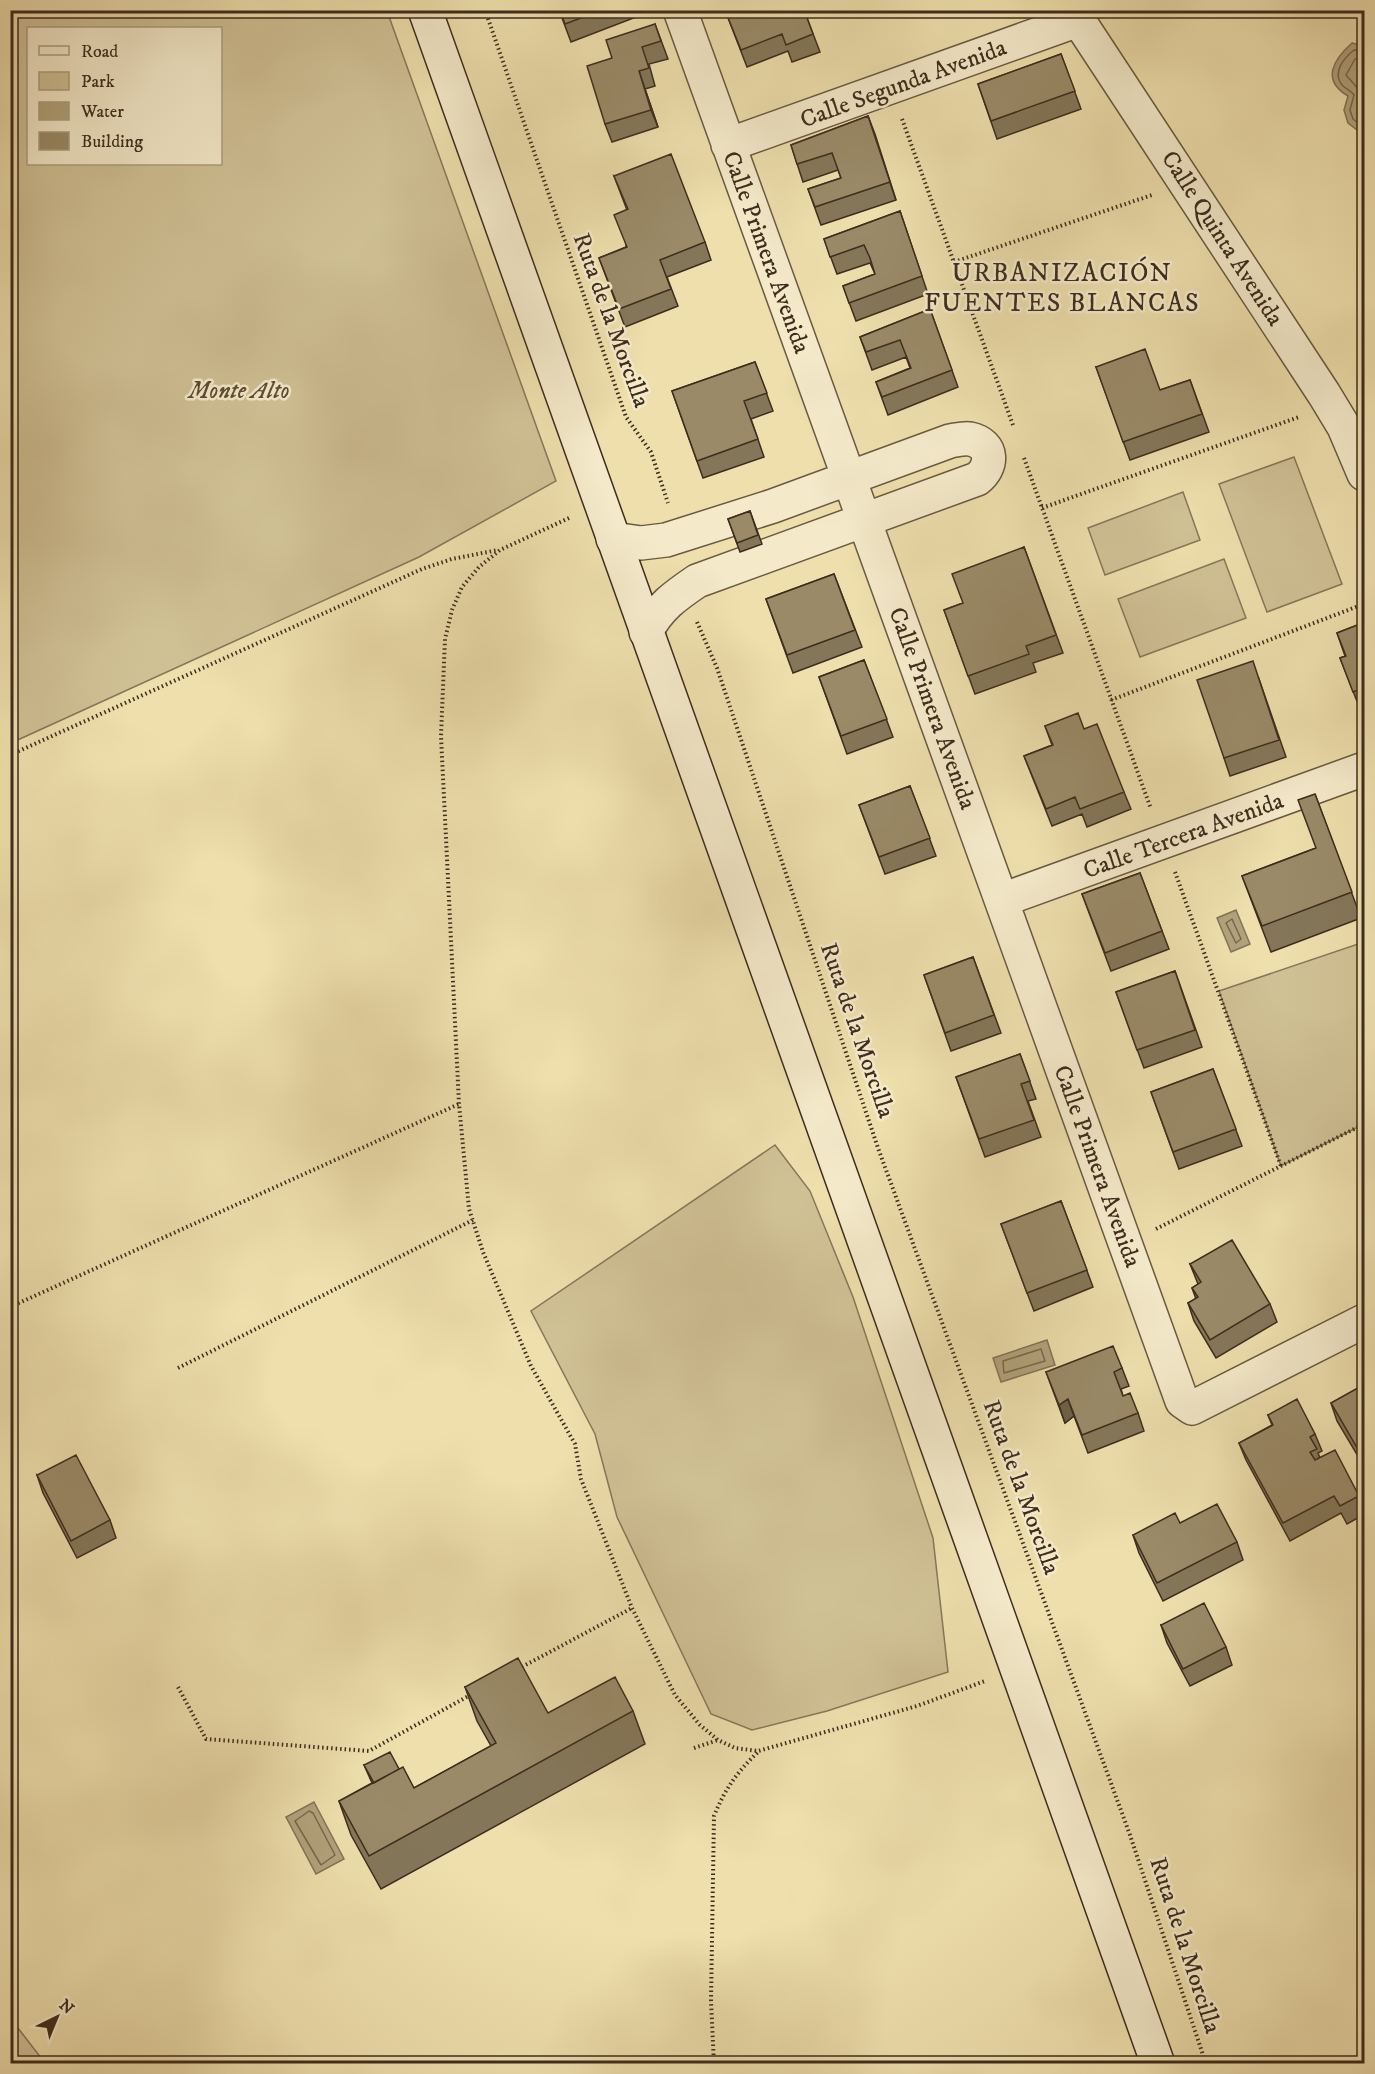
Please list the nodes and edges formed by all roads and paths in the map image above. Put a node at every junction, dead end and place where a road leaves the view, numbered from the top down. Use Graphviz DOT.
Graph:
graph roads {
  1 [pos="425,10"];
  2 [pos="485,10"];
  3 [pos="681,10"];
  4 [pos="1074,15"];
  5 [pos="891,87"];
  6 [pos="728,145"];
  7 [pos="1186,183"];
  8 [pos="954,262"];
  9 [pos="1331,405"];
  10 [pos="1014,430"];
  11 [pos="1022,452"];
  12 [pos="1365,474"];
  13 [pos="850,478"];
  14 [pos="600,505"];
  15 [pos="1042,508"];
  16 [pos="866,521"];
  17 [pos="613,539"];
  18 [pos="666,540"];
  19 [pos="500,550"];
  20 [pos="683,590"];
  21 [pos="1365,604"];
  22 [pos="646,632"];
  23 [pos="1111,700"];
  24 [pos="10,755"];
  25 [pos="1365,769"];
  26 [pos="1164,842"];
  27 [pos="1002,900"];
  28 [pos="459,1104"];
  29 [pos="1365,1124"];
  30 [pos="1281,1166"];
  31 [pos="473,1220"];
  32 [pos="1126,1245"];
  33 [pos="10,1307"];
  34 [pos="1365,1321"];
  35 [pos="178,1368"];
  36 [pos="632,1608"];
  37 [pos="1016,1669"];
  38 [pos="511,1672"];
  39 [pos="178,1687"];
  40 [pos="481,1689"];
  41 [pos="718,1740"];
  42 [pos="694,1748"];
  43 [pos="758,1751"];
  44 [pos="714,2064"];
  45 [pos="1158,2064"];
  46 [pos="1206,2064"];
  1 -- 14 [label="street"];
  2 -- 18 [label="path, Ruta de la Morcilla"];
  3 -- 6 [label="street, Calle Primera Avenida"];
  4 -- 5 [label="street, Calle Segunda Avenida"];
  4 -- 7 [label="street, Calle Quinta Avenida"];
  5 -- 6 [label="street, Calle Segunda Avenida"];
  5 -- 8 [label="path"];
  6 -- 13 [label="street, Calle Primera Avenida"];
  7 -- 8 [label="path"];
  7 -- 9 [label="street, Calle Quinta Avenida"];
  8 -- 10 [label="path"];
  9 -- 12 [label="street, Calle Quinta Avenida"];
  9 -- 15 [label="path"];
  11 -- 15 [label="path"];
  13 -- 16 [label="street, Calle Primera Avenida"];
  13 -- 16 [label="street"];
  13 -- 18 [label="street"];
  14 -- 17 [label="street"];
  14 -- 19 [label="path"];
  15 -- 23 [label="path"];
  16 -- 20 [label="street"];
  16 -- 27 [label="street, Calle Primera Avenida"];
  17 -- 18 [label="street"];
  17 -- 22 [label="street"];
  19 -- 24 [label="path"];
  19 -- 28 [label="path"];
  20 -- 22 [label="street"];
  20 -- 46 [label="path, Ruta de la Morcilla"];
  21 -- 23 [label="path"];
  22 -- 37 [label="street"];
  23 -- 26 [label="path"];
  25 -- 26 [label="street, Calle Tercera Avenida"];
  26 -- 27 [label="street, Calle Tercera Avenida"];
  26 -- 30 [label="path"];
  27 -- 32 [label="street, Calle Primera Avenida"];
  28 -- 31 [label="path"];
  28 -- 33 [label="path"];
  29 -- 30 [label="path"];
  30 -- 32 [label="path"];
  31 -- 35 [label="path"];
  31 -- 36 [label="path"];
  32 -- 34 [label="street, Calle Primera Avenida"];
  36 -- 38 [label="path"];
  36 -- 41 [label="path"];
  37 -- 43 [label="path"];
  37 -- 45 [label="street"];
  39 -- 40 [label="path"];
  41 -- 42 [label="path"];
  41 -- 43 [label="path"];
  43 -- 44 [label="path"];
}
